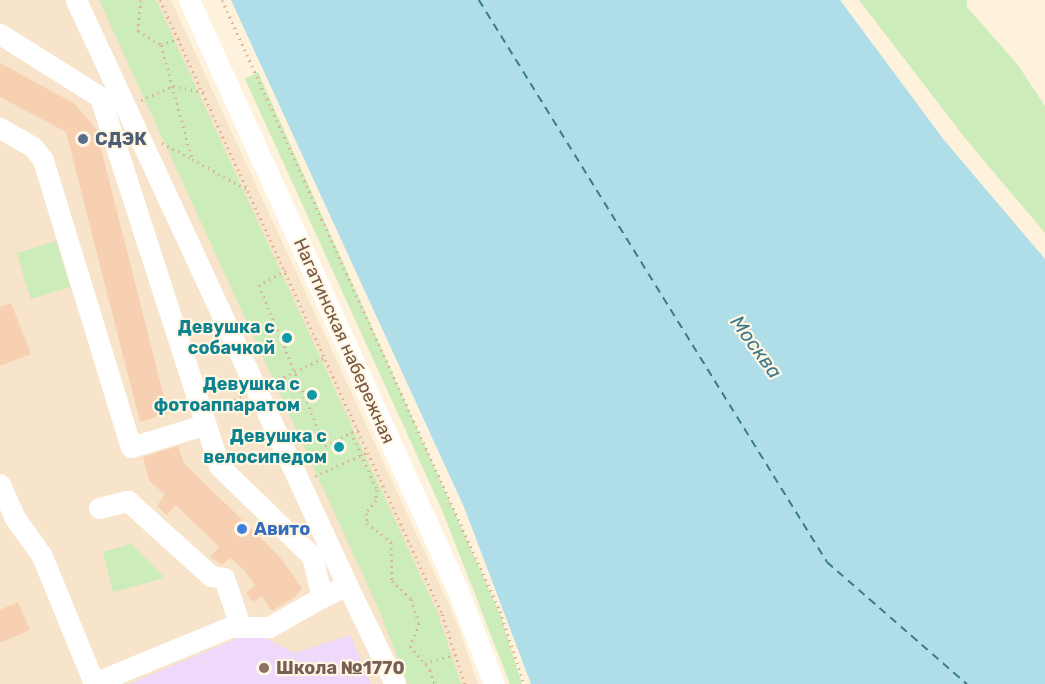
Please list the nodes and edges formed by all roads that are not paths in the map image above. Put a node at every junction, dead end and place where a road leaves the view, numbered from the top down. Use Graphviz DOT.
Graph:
graph roads {
  1 [pos="76,0"];
  2 [pos="189,0"];
  3 [pos="0,34"];
  4 [pos="0,128"];
  5 [pos="202,420"];
  6 [pos="0,484"];
  7 [pos="99,508"];
  8 [pos="347,585"];
  9 [pos="322,597"];
  10 [pos="240,625"];
  11 [pos="95,683"];
  12 [pos="395,684"];
  13 [pos="494,684"];
  1 -- 8 [label="street"];
  2 -- 13 [label="street, Нагатинская набережная"];
  3 -- 5 [label="street"];
  4 -- 5 [label="street"];
  5 -- 9 [label="street"];
  6 -- 11 [label="street"];
  7 -- 10 [label="street"];
  8 -- 9 [label="street"];
  8 -- 12 [label="street"];
  9 -- 10 [label="street"];
  10 -- 11 [label="street"];
}
